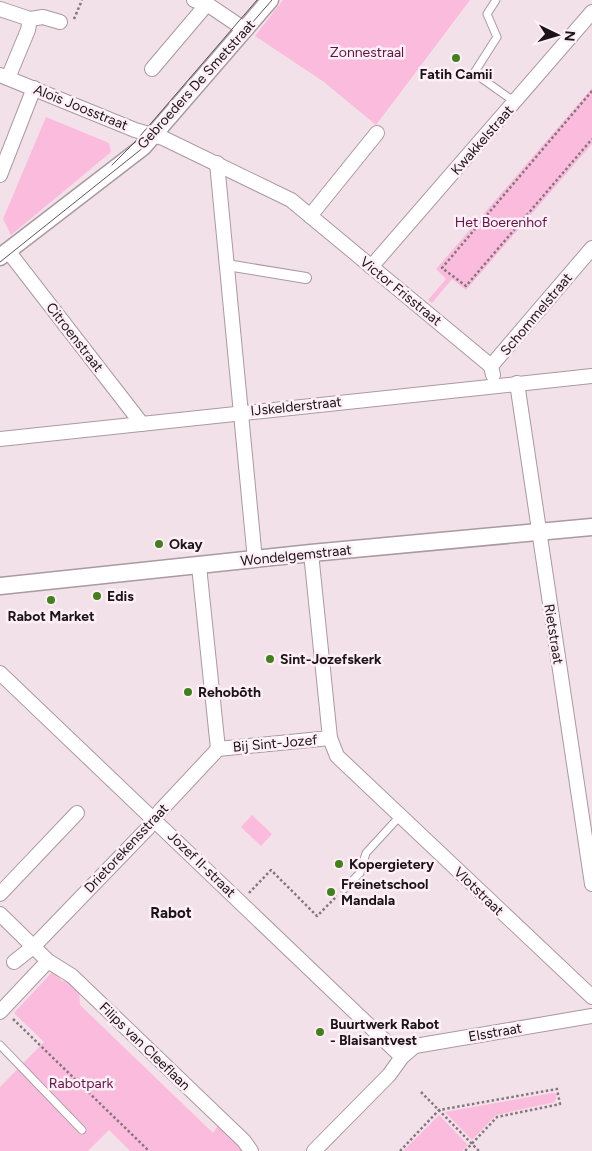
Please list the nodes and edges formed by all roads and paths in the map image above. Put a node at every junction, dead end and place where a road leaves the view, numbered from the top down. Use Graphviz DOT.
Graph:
graph roads {
  1 [pos="258,0"];
  2 [pos="270,0"];
  3 [pos="496,0"];
  4 [pos="200,2"];
  5 [pos="0,9"];
  6 [pos="592,12"];
  7 [pos="30,19"];
  8 [pos="60,22"];
  9 [pos="241,26"];
  10 [pos="152,69"];
  11 [pos="4,76"];
  12 [pos="34,88"];
  13 [pos="592,91"];
  14 [pos="514,102"];
  15 [pos="377,133"];
  16 [pos="151,134"];
  17 [pos="592,139"];
  18 [pos="217,163"];
  19 [pos="0,175"];
  20 [pos="310,216"];
  21 [pos="592,248"];
  22 [pos="4,254"];
  23 [pos="227,265"];
  24 [pos="371,267"];
  25 [pos="306,278"];
  26 [pos="491,366"];
  27 [pos="592,376"];
  28 [pos="517,383"];
  29 [pos="495,384"];
  30 [pos="241,412"];
  31 [pos="142,424"];
  32 [pos="0,439"];
  33 [pos="592,527"];
  34 [pos="539,532"];
  35 [pos="311,553"];
  36 [pos="255,560"];
  37 [pos="199,566"];
  38 [pos="0,586"];
  39 [pos="0,673"];
  40 [pos="330,738"];
  41 [pos="218,749"];
  42 [pos="77,813"];
  43 [pos="400,816"];
  44 [pos="154,819"];
  45 [pos="592,884"];
  46 [pos="344,890"];
  47 [pos="0,894"];
  48 [pos="248,894"];
  49 [pos="0,914"];
  50 [pos="33,947"];
  51 [pos="48,960"];
  52 [pos="14,962"];
  53 [pos="592,997"];
  54 [pos="1,1010"];
  55 [pos="592,1016"];
  56 [pos="0,1044"];
  57 [pos="402,1057"];
  58 [pos="421,1092"];
  59 [pos="439,1110"];
  60 [pos="82,1130"];
  61 [pos="472,1144"];
  62 [pos="149,1151"];
  63 [pos="251,1151"];
  64 [pos="314,1151"];
  65 [pos="400,1151"];
  66 [pos="465,1151"];
  67 [pos="479,1151"];
  1 -- 9 [label="street, Gebroeders De Smetstraat"];
  2 -- 9 [label="street, Gebroeders De Smetstraat"];
  3 -- 14 [label="lane"];
  4 -- 9 [label="street"];
  4 -- 10 [label="street"];
  5 -- 7 [label="street"];
  6 -- 14 [label="street, Kwakkelstraat"];
  7 -- 8 [label="street"];
  7 -- 11 [label="street, Aloïs Joosstraat"];
  9 -- 16 [label="street, Gebroeders De Smetstraat"];
  11 -- 12 [label="street, Aloïs Joosstraat"];
  12 -- 16 [label="street, Aloïs Joosstraat"];
  12 -- 19 [label="street"];
  13 -- 17 [label="path"];
  14 -- 24 [label="street, Kwakkelstraat"];
  15 -- 20 [label="street"];
  16 -- 18 [label="street, Victor Frisstraat"];
  16 -- 22 [label="street, Gebroeders De Smetstraat"];
  18 -- 20 [label="street, Victor Frisstraat"];
  18 -- 23 [label="street"];
  20 -- 24 [label="street, Victor Frisstraat"];
  21 -- 26 [label="street, Schommelstraat"];
  22 -- 31 [label="street, Citroenstraat"];
  23 -- 25 [label="street"];
  23 -- 30 [label="street"];
  24 -- 26 [label="street, Victor Frisstraat"];
  26 -- 29 [label="street, Schommelstraat"];
  27 -- 28 [label="street, IJskelderstraat"];
  28 -- 29 [label="street, IJskelderstraat"];
  28 -- 34 [label="street, Rietstraat"];
  29 -- 30 [label="street, IJskelderstraat"];
  30 -- 31 [label="street, IJskelderstraat"];
  30 -- 36 [label="street"];
  31 -- 32 [label="street, IJskelderstraat"];
  33 -- 34 [label="street, Wondelgemstraat"];
  34 -- 35 [label="street, Wondelgemstraat"];
  34 -- 45 [label="street, Rietstraat"];
  35 -- 36 [label="street, Wondelgemstraat"];
  35 -- 40 [label="street, Bij Sint-Jozef"];
  36 -- 37 [label="street, Wondelgemstraat"];
  37 -- 38 [label="street, Wondelgemstraat"];
  37 -- 41 [label="street, Bij Sint-Jozef"];
  39 -- 44 [label="street, Jozef II-straat"];
  40 -- 41 [label="street, Bij Sint-Jozef"];
  40 -- 43 [label="street, Vlotstraat"];
  41 -- 44 [label="street, Drietorekensstraat"];
  42 -- 47 [label="street"];
  43 -- 46 [label="lane"];
  43 -- 53 [label="street, Vlotstraat"];
  44 -- 50 [label="street, Drietorekensstraat"];
  44 -- 57 [label="street, Jozef II-straat"];
  46 -- 48 [label="path"];
  49 -- 50 [label="street, Filips van Cleeflaan"];
  50 -- 51 [label="street, Filips van Cleeflaan"];
  50 -- 52 [label="street"];
  51 -- 54 [label="street"];
  51 -- 63 [label="street, Filips van Cleeflaan"];
  54 -- 62 [label="path"];
  55 -- 57 [label="street, Elsstraat"];
  56 -- 60 [label="lane"];
  57 -- 64 [label="street"];
  58 -- 59 [label="path"];
  59 -- 61 [label="path"];
  59 -- 61 [label="path"];
  59 -- 65 [label="path"];
  61 -- 66 [label="path"];
  61 -- 67 [label="path"];
}
